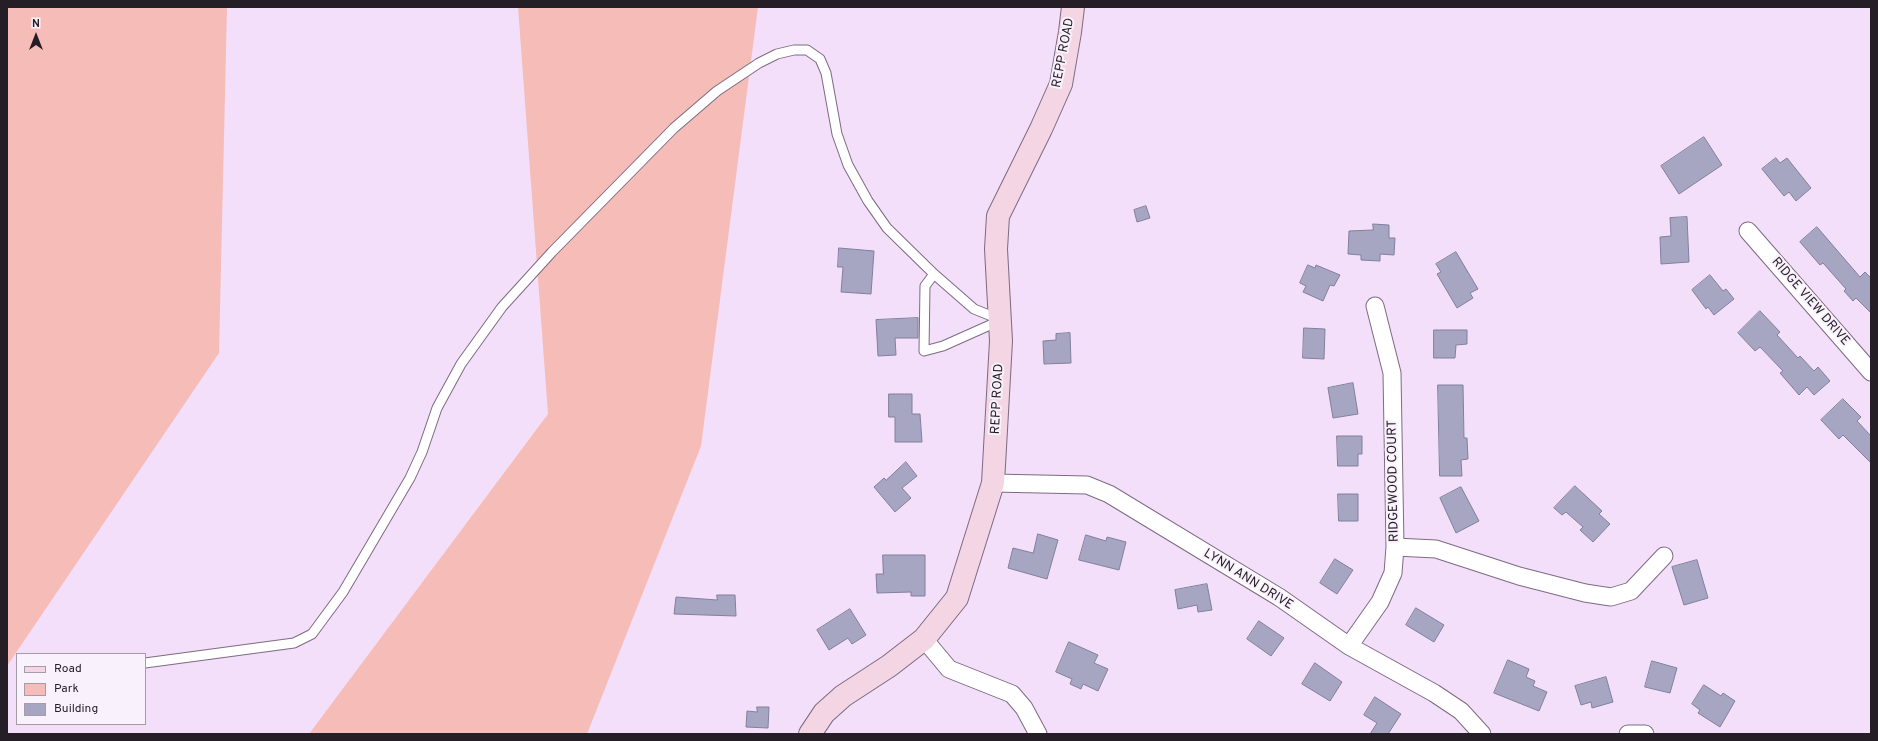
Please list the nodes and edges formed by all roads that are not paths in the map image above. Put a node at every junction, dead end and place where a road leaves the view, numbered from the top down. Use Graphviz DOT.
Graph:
graph roads {
  1 [pos="1073,7"];
  2 [pos="1748,231"];
  3 [pos="934,274"];
  4 [pos="1374,306"];
  5 [pos="1000,320"];
  6 [pos="1871,372"];
  7 [pos="993,483"];
  8 [pos="1395,548"];
  9 [pos="1664,556"];
  10 [pos="924,639"];
  11 [pos="1349,646"];
  12 [pos="146,663"];
  13 [pos="810,734"];
  14 [pos="1038,734"];
  15 [pos="1482,734"];
  16 [pos="1628,734"];
  17 [pos="1645,734"];
  1 -- 5 [label="street, REPP ROAD"];
  2 -- 6 [label="street, RIDGE VIEW DRIVE"];
  3 -- 5 [label="lane"];
  3 -- 5 [label="lane"];
  3 -- 12 [label="lane"];
  4 -- 8 [label="street, RIDGEWOOD COURT"];
  5 -- 7 [label="street, REPP ROAD"];
  7 -- 10 [label="street, REPP ROAD"];
  7 -- 11 [label="street, LYNN ANN DRIVE"];
  8 -- 9 [label="street"];
  8 -- 11 [label="street, RIDGEWOOD COURT"];
  10 -- 13 [label="street, REPP ROAD"];
  10 -- 14 [label="street"];
  11 -- 15 [label="street, LYNN ANN DRIVE"];
  16 -- 17 [label="street"];
}
